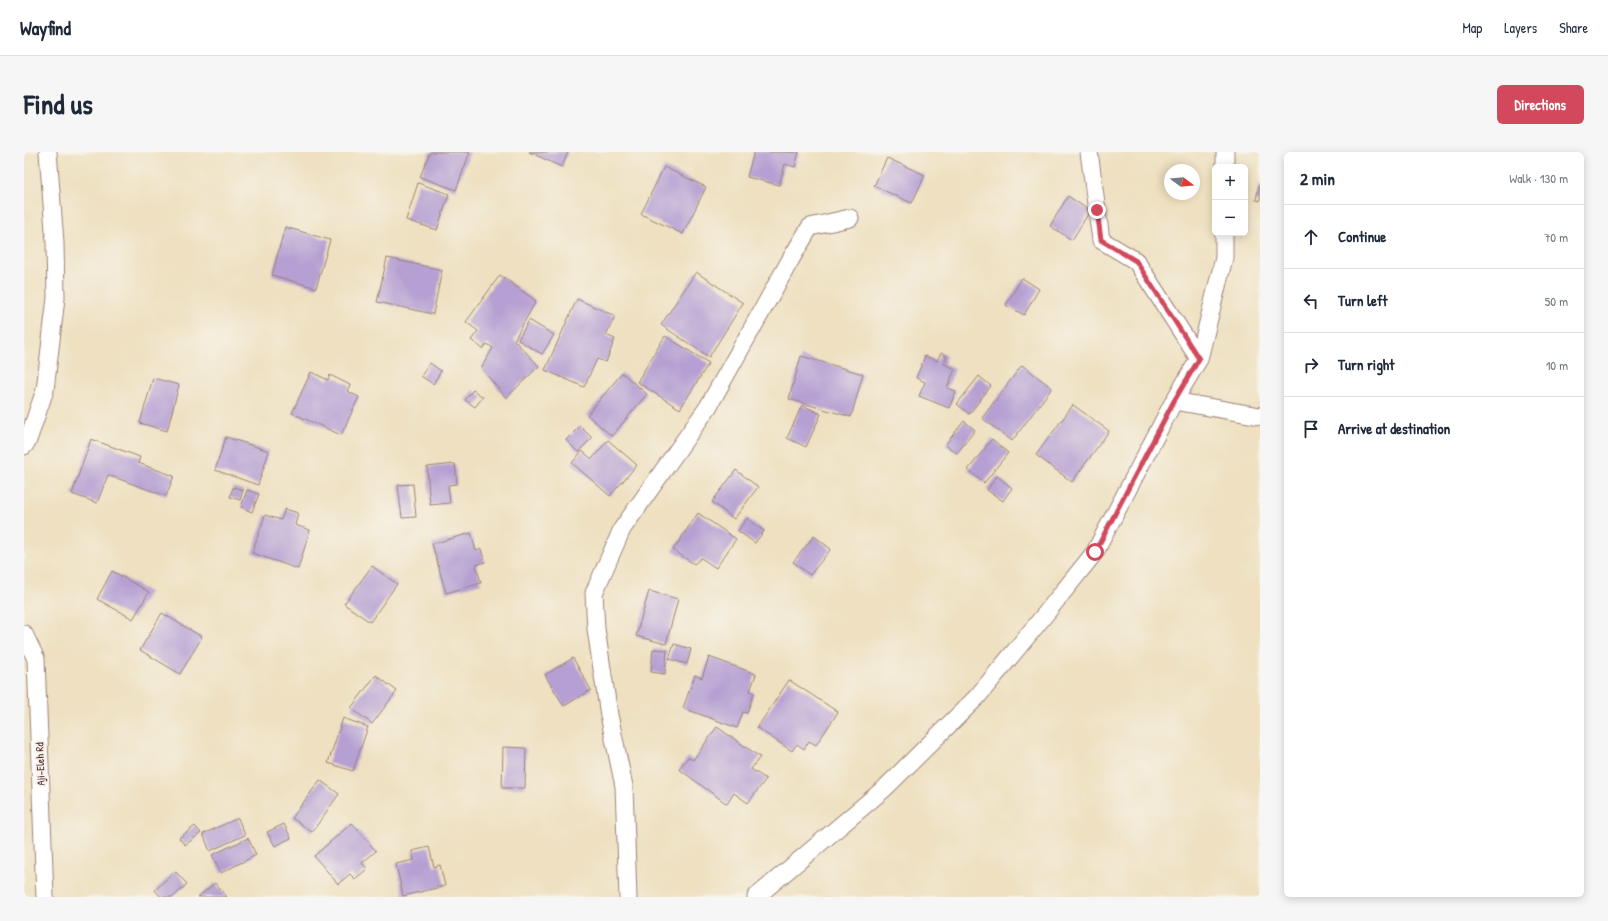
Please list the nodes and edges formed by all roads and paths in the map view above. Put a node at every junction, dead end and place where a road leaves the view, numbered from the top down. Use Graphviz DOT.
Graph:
graph roads {
  1 [pos="48,152"];
  2 [pos="1089,152"];
  3 [pos="1224,152"];
  4 [pos="1225,164"];
  5 [pos="850,218"];
  6 [pos="1224,236"];
  7 [pos="1199,359"];
  8 [pos="1174,401"];
  9 [pos="1260,416"];
  10 [pos="24,446"];
  11 [pos="24,634"];
  12 [pos="45,897"];
  13 [pos="628,897"];
  14 [pos="756,897"];
  1 -- 10 [label="street"];
  2 -- 7 [label="street"];
  3 -- 4 [label="street"];
  5 -- 13 [label="street"];
  6 -- 7 [label="street"];
  7 -- 8 [label="street"];
  8 -- 9 [label="street"];
  8 -- 14 [label="street"];
  11 -- 12 [label="street, Aji-Eleh Rd"];
}
